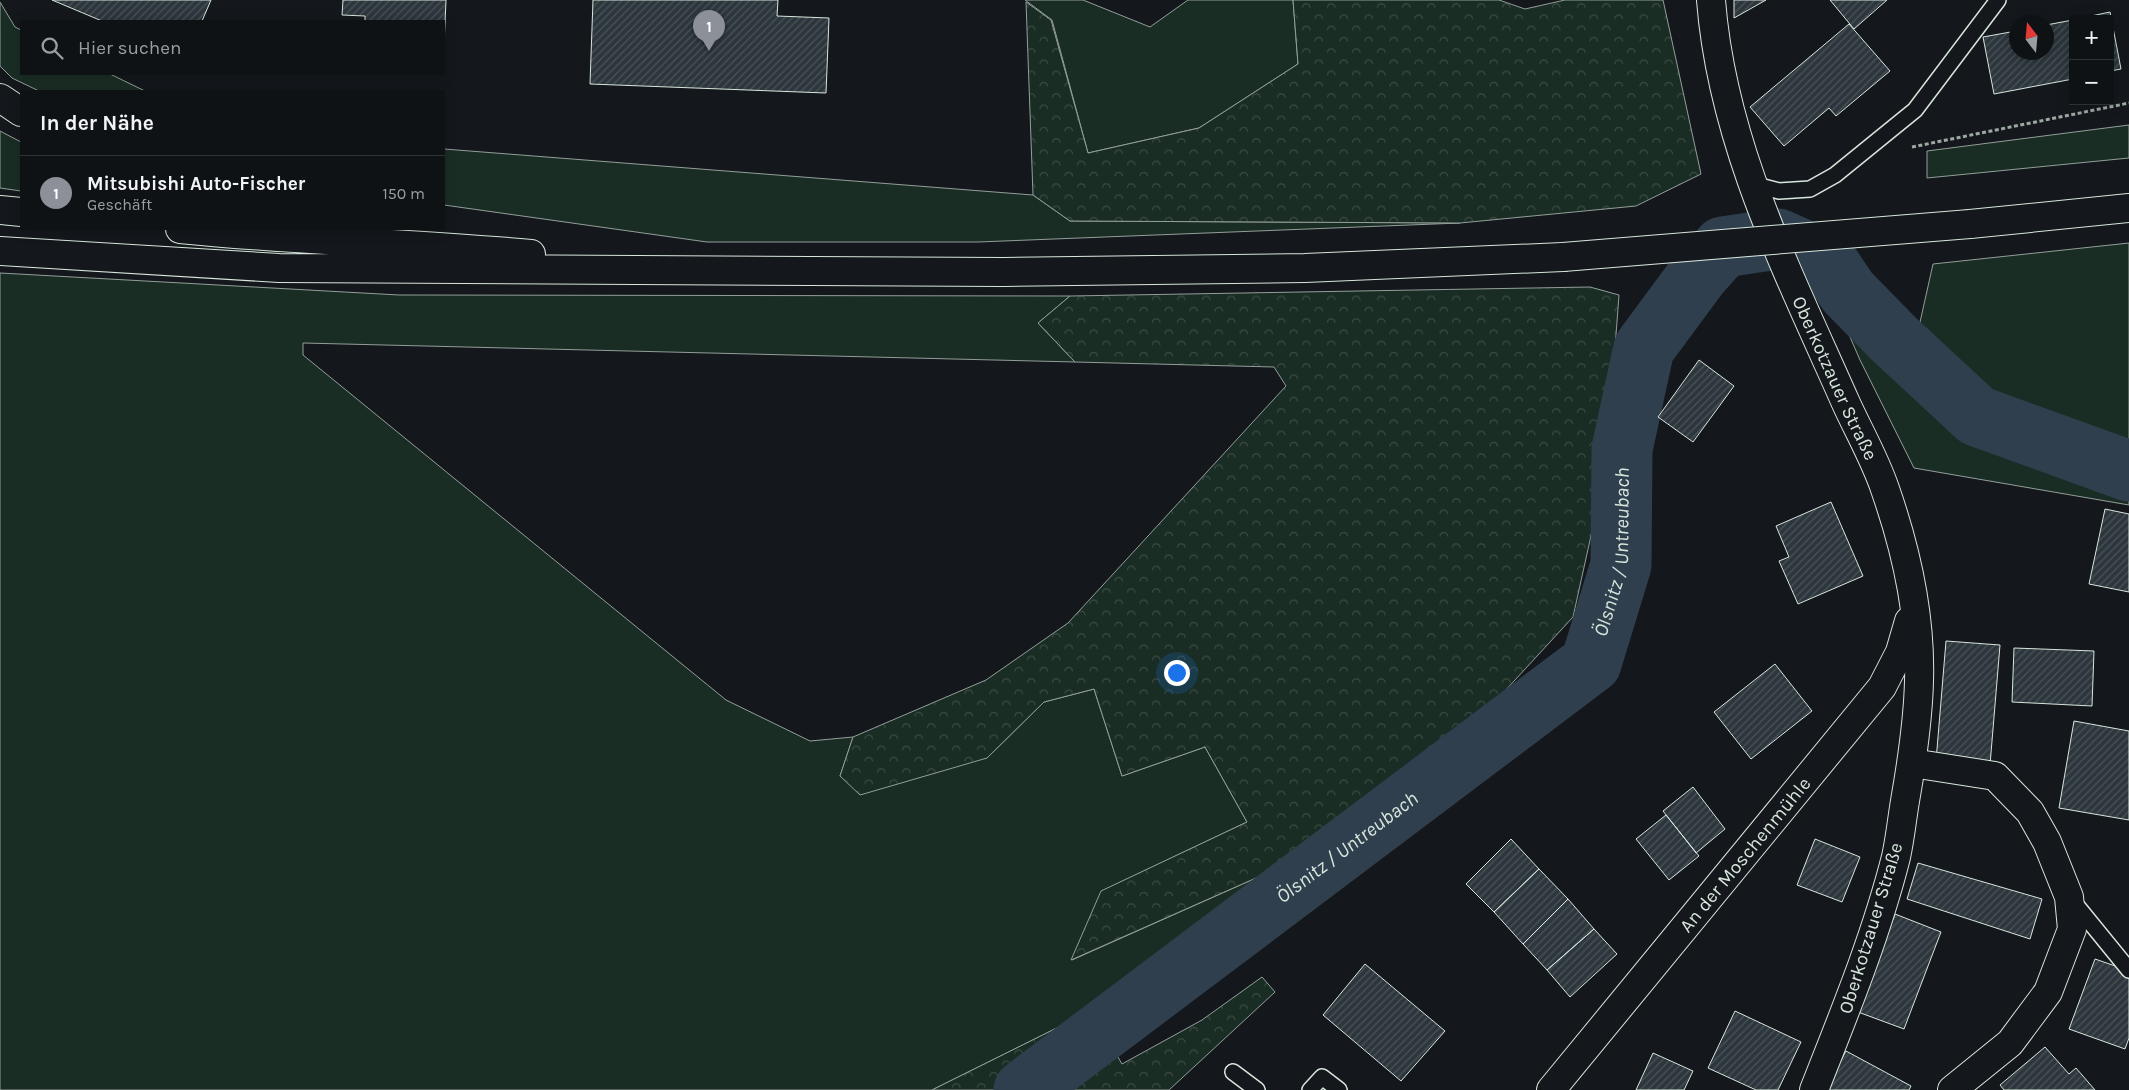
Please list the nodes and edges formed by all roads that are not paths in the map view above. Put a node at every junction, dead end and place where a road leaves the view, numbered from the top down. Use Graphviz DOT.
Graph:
graph roads {
  1 [pos="1711,0"];
  2 [pos="1998,0"];
  3 [pos="0,98"];
  4 [pos="20,111"];
  5 [pos="1752,184"];
  6 [pos="2129,208"];
  7 [pos="0,210"];
  8 [pos="20,212"];
  9 [pos="189,230"];
  10 [pos="381,230"];
  11 [pos="465,248"];
  12 [pos="0,251"];
  13 [pos="710,271"];
  14 [pos="1914,605"];
  15 [pos="1912,763"];
  16 [pos="2069,897"];
  17 [pos="2129,970"];
  18 [pos="1233,1072"];
  19 [pos="1257,1090"];
  20 [pos="1310,1090"];
  21 [pos="1339,1090"];
  22 [pos="1551,1090"];
  23 [pos="1814,1090"];
  24 [pos="1952,1090"];
  1 -- 5 [label="main road, Oberkotzauer Straße"];
  2 -- 5 [label="lane"];
  3 -- 4 [label="main road"];
  5 -- 14 [label="main road, Oberkotzauer Straße"];
  6 -- 13 [label="main road, bridge"];
  7 -- 8 [label="main road"];
  9 -- 11 [label="main road"];
  10 -- 11 [label="main road"];
  11 -- 13 [label="main road"];
  12 -- 13 [label="main road"];
  14 -- 15 [label="main road, Oberkotzauer Straße"];
  14 -- 22 [label="main road, An der Moschenmühle"];
  15 -- 16 [label="main road"];
  15 -- 23 [label="main road, Oberkotzauer Straße"];
  16 -- 17 [label="lane"];
  16 -- 24 [label="main road"];
  18 -- 19 [label="lane"];
  20 -- 21 [label="lane"];
}
